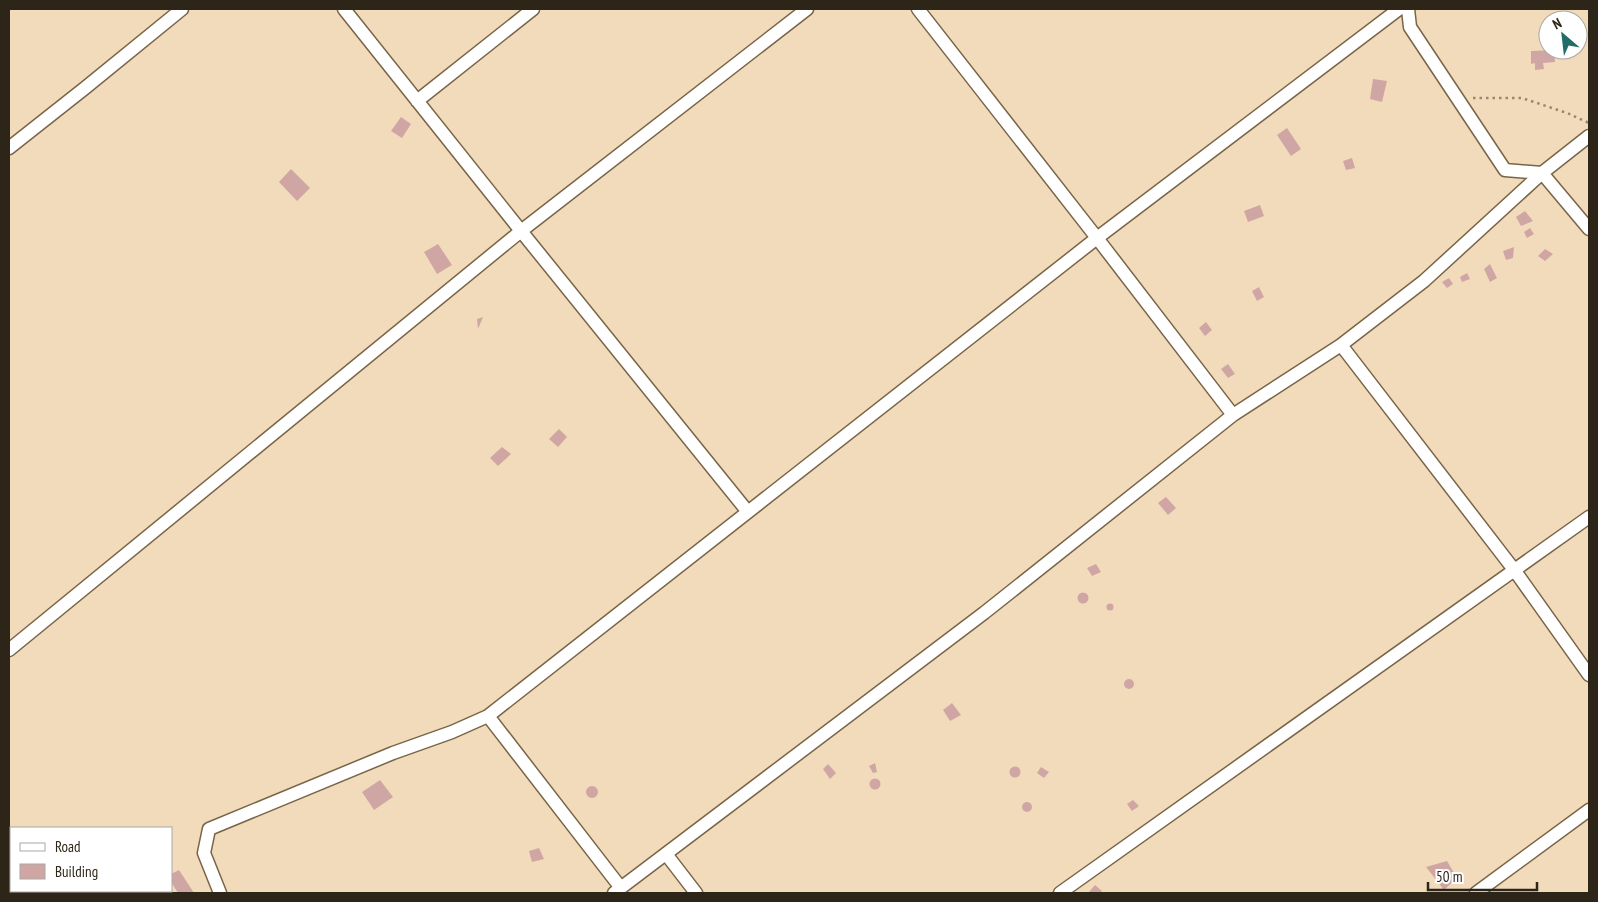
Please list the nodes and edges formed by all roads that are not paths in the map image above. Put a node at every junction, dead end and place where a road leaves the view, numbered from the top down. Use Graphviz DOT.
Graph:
graph roads {
  1 [pos="182,9"];
  2 [pos="344,9"];
  3 [pos="533,9"];
  4 [pos="806,9"];
  5 [pos="918,9"];
  6 [pos="1398,9"];
  7 [pos="1408,9"];
  8 [pos="417,101"];
  9 [pos="1589,136"];
  10 [pos="9,148"];
  11 [pos="1542,173"];
  12 [pos="1589,229"];
  13 [pos="520,231"];
  14 [pos="1097,238"];
  15 [pos="1341,345"];
  16 [pos="1233,416"];
  17 [pos="748,512"];
  18 [pos="1589,517"];
  19 [pos="1515,572"];
  20 [pos="9,650"];
  21 [pos="1589,675"];
  22 [pos="488,716"];
  23 [pos="1589,810"];
  24 [pos="666,854"];
  25 [pos="617,891"];
  26 [pos="220,893"];
  27 [pos="696,893"];
  28 [pos="1060,893"];
  29 [pos="1476,893"];
  1 -- 10 [label="street"];
  2 -- 8 [label="street"];
  3 -- 8 [label="street"];
  4 -- 13 [label="street"];
  5 -- 14 [label="street"];
  6 -- 14 [label="street"];
  7 -- 11 [label="street"];
  8 -- 13 [label="street"];
  9 -- 11 [label="street"];
  11 -- 12 [label="street"];
  11 -- 15 [label="street"];
  13 -- 17 [label="street"];
  13 -- 20 [label="street"];
  14 -- 16 [label="street"];
  14 -- 17 [label="street"];
  15 -- 16 [label="street"];
  15 -- 19 [label="street"];
  16 -- 24 [label="street"];
  17 -- 22 [label="street"];
  18 -- 19 [label="street"];
  19 -- 21 [label="street"];
  19 -- 28 [label="street"];
  22 -- 25 [label="street"];
  22 -- 26 [label="street"];
  23 -- 29 [label="street"];
  24 -- 25 [label="street"];
  24 -- 27 [label="street"];
}
